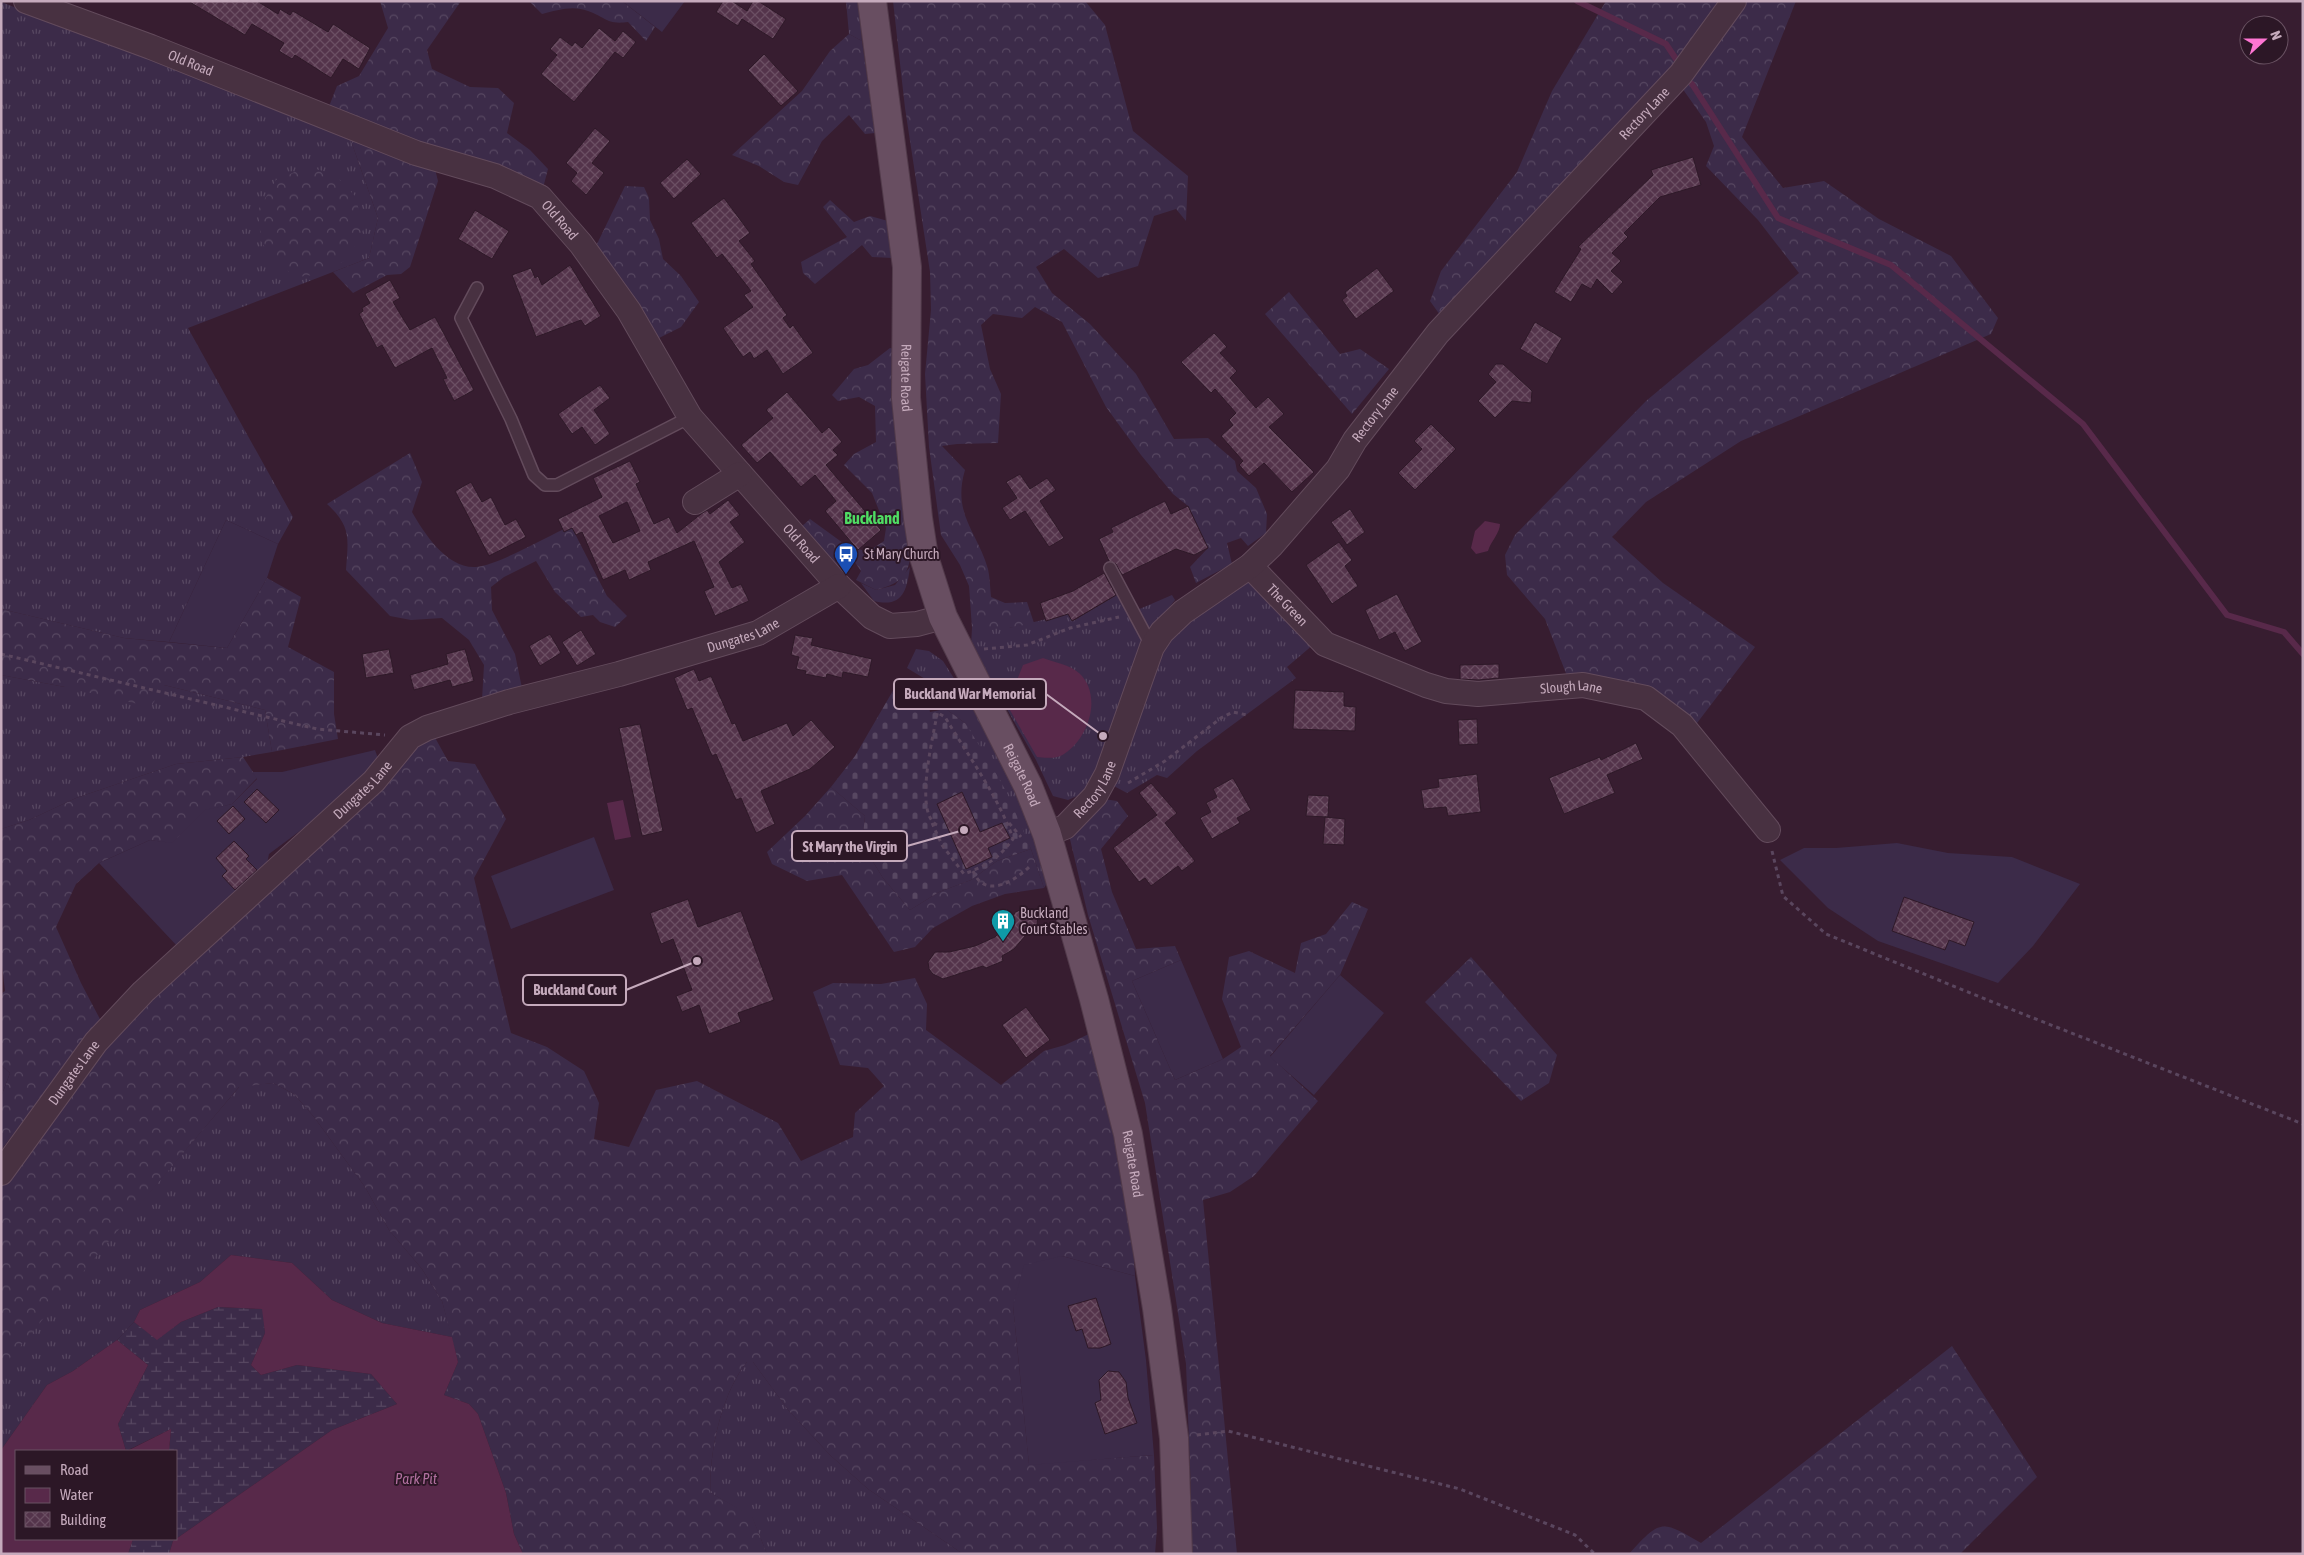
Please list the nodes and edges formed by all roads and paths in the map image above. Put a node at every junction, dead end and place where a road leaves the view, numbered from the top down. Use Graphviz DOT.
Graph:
graph roads {
  1 [pos="26,1"];
  2 [pos="872,1"];
  3 [pos="1734,1"];
  4 [pos="477,288"];
  5 [pos="690,417"];
  6 [pos="740,474"];
  7 [pos="695,502"];
  8 [pos="1250,566"];
  9 [pos="1110,568"];
  10 [pos="839,586"];
  11 [pos="1135,614"];
  12 [pos="943,617"];
  13 [pos="1325,644"];
  14 [pos="1152,647"];
  15 [pos="1,654"];
  16 [pos="960,654"];
  17 [pos="978,689"];
  18 [pos="938,713"];
  19 [pos="1247,715"];
  20 [pos="410,737"];
  21 [pos="1127,783"];
  22 [pos="1004,817"];
  23 [pos="932,822"];
  24 [pos="937,825"];
  25 [pos="1768,830"];
  26 [pos="1035,838"];
  27 [pos="1032,863"];
  28 [pos="973,871"];
  29 [pos="2303,1124"];
  30 [pos="1,1173"];
  31 [pos="1174,1438"];
  32 [pos="1178,1554"];
  33 [pos="1596,1554"];
  1 -- 5 [label="street, Old Road"];
  2 -- 12 [label="main road, Reigate Road"];
  3 -- 8 [label="street, Rectory Lane"];
  4 -- 5 [label="lane"];
  5 -- 6 [label="street, Old Road"];
  6 -- 7 [label="street"];
  6 -- 10 [label="street, Old Road"];
  8 -- 13 [label="street, The Green"];
  8 -- 14 [label="street, Rectory Lane"];
  9 -- 11 [label="lane"];
  10 -- 12 [label="street, Old Road"];
  10 -- 20 [label="street, Dungates Lane"];
  11 -- 14 [label="lane"];
  11 -- 16 [label="path"];
  12 -- 16 [label="main road, Reigate Road"];
  13 -- 25 [label="street, Slough Lane"];
  14 -- 26 [label="street, Rectory Lane"];
  15 -- 20 [label="path"];
  16 -- 17 [label="main road, Reigate Road"];
  17 -- 18 [label="path"];
  17 -- 26 [label="main road, Reigate Road"];
  18 -- 22 [label="path"];
  18 -- 23 [label="path"];
  19 -- 21 [label="path"];
  20 -- 30 [label="street, Dungates Lane"];
  22 -- 26 [label="path"];
  22 -- 28 [label="path"];
  23 -- 24 [label="path"];
  23 -- 28 [label="path"];
  25 -- 29 [label="path"];
  26 -- 31 [label="main road, Reigate Road"];
  27 -- 28 [label="path"];
  31 -- 32 [label="main road, Reigate Road"];
  31 -- 33 [label="path"];
}
